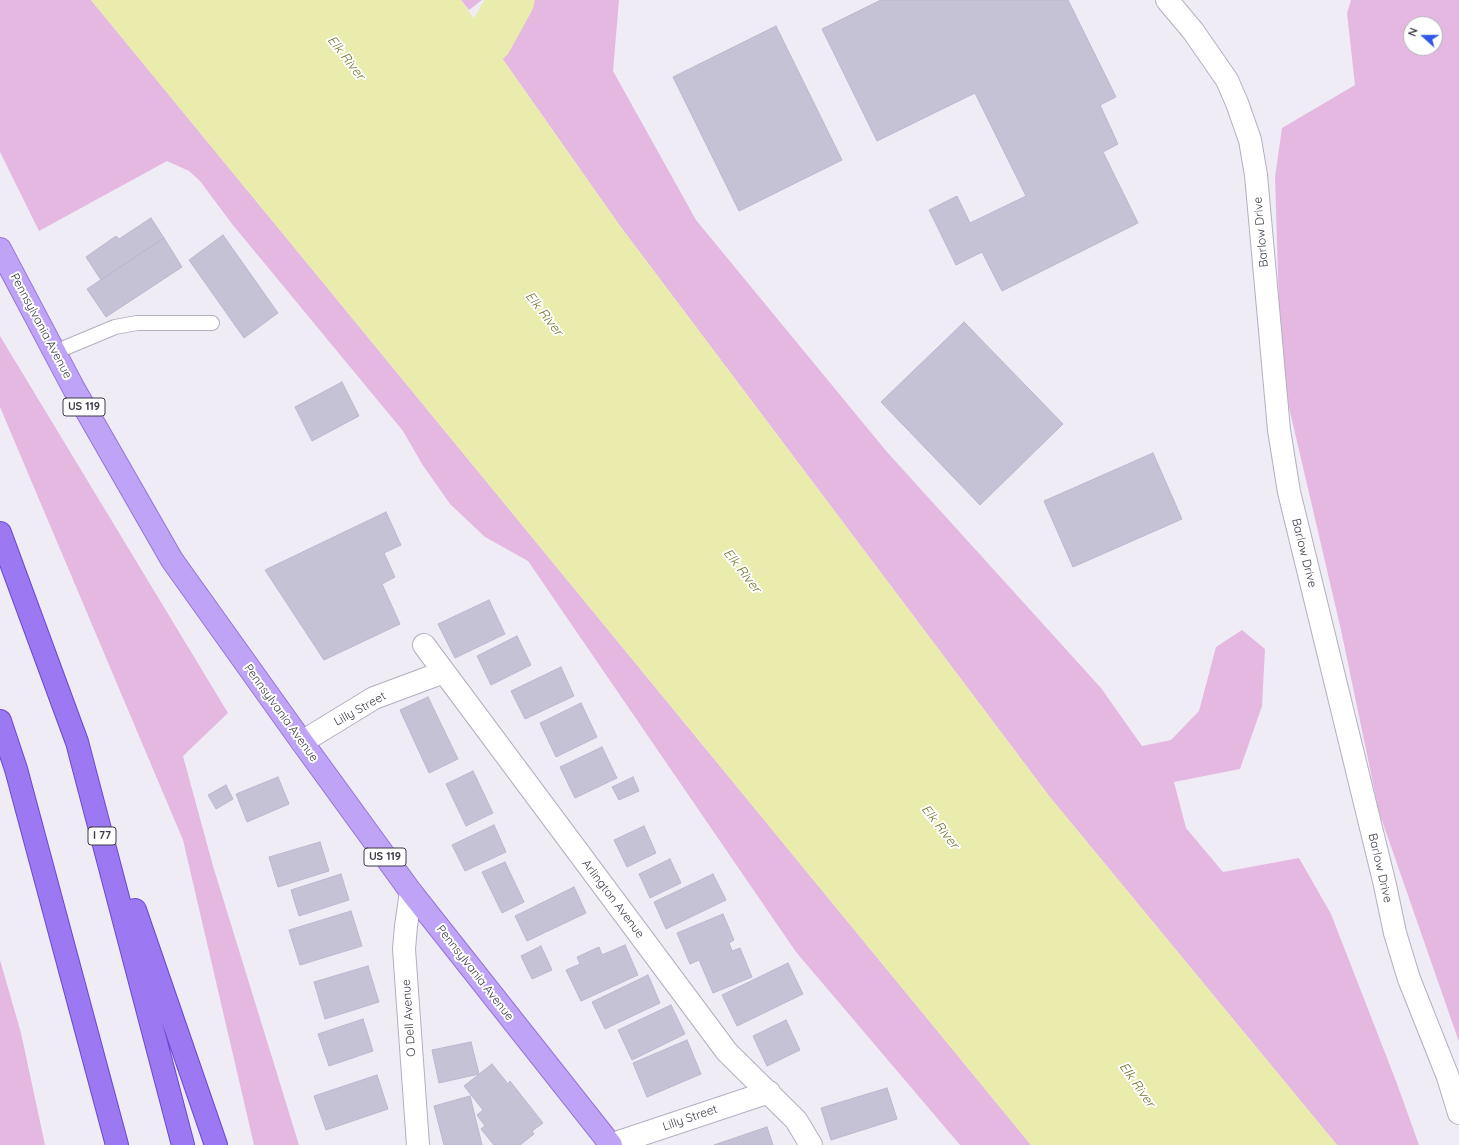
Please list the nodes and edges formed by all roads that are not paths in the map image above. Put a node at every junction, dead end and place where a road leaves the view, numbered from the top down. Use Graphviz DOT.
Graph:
graph roads {
  1 [pos="1167,0"];
  2 [pos="0,249"];
  3 [pos="212,323"];
  4 [pos="55,352"];
  5 [pos="0,533"];
  6 [pos="424,645"];
  7 [pos="444,672"];
  8 [pos="0,721"];
  9 [pos="77,742"];
  10 [pos="302,742"];
  11 [pos="411,892"];
  12 [pos="769,1092"];
  13 [pos="1459,1113"];
  14 [pos="117,1145"];
  15 [pos="183,1145"];
  16 [pos="216,1145"];
  17 [pos="418,1145"];
  18 [pos="611,1145"];
  19 [pos="811,1145"];
  1 -- 13 [label="street, Barlow Drive"];
  2 -- 4 [label="main road, Pennsylvania Avenue / US 119"];
  3 -- 4 [label="lane"];
  4 -- 10 [label="main road, Pennsylvania Avenue / US 119"];
  5 -- 9 [label="highway, I 77"];
  6 -- 7 [label="street, Arlington Avenue"];
  7 -- 10 [label="street, Lilly Street"];
  7 -- 12 [label="street, Arlington Avenue"];
  8 -- 14 [label="highway"];
  9 -- 15 [label="highway, I 77"];
  9 -- 16 [label="highway"];
  10 -- 11 [label="main road, Pennsylvania Avenue / US 119"];
  11 -- 17 [label="street, O Dell Avenue"];
  11 -- 18 [label="main road, Pennsylvania Avenue / US 119"];
  12 -- 18 [label="street, Lilly Street"];
  12 -- 19 [label="street, Arlington Avenue"];
}
